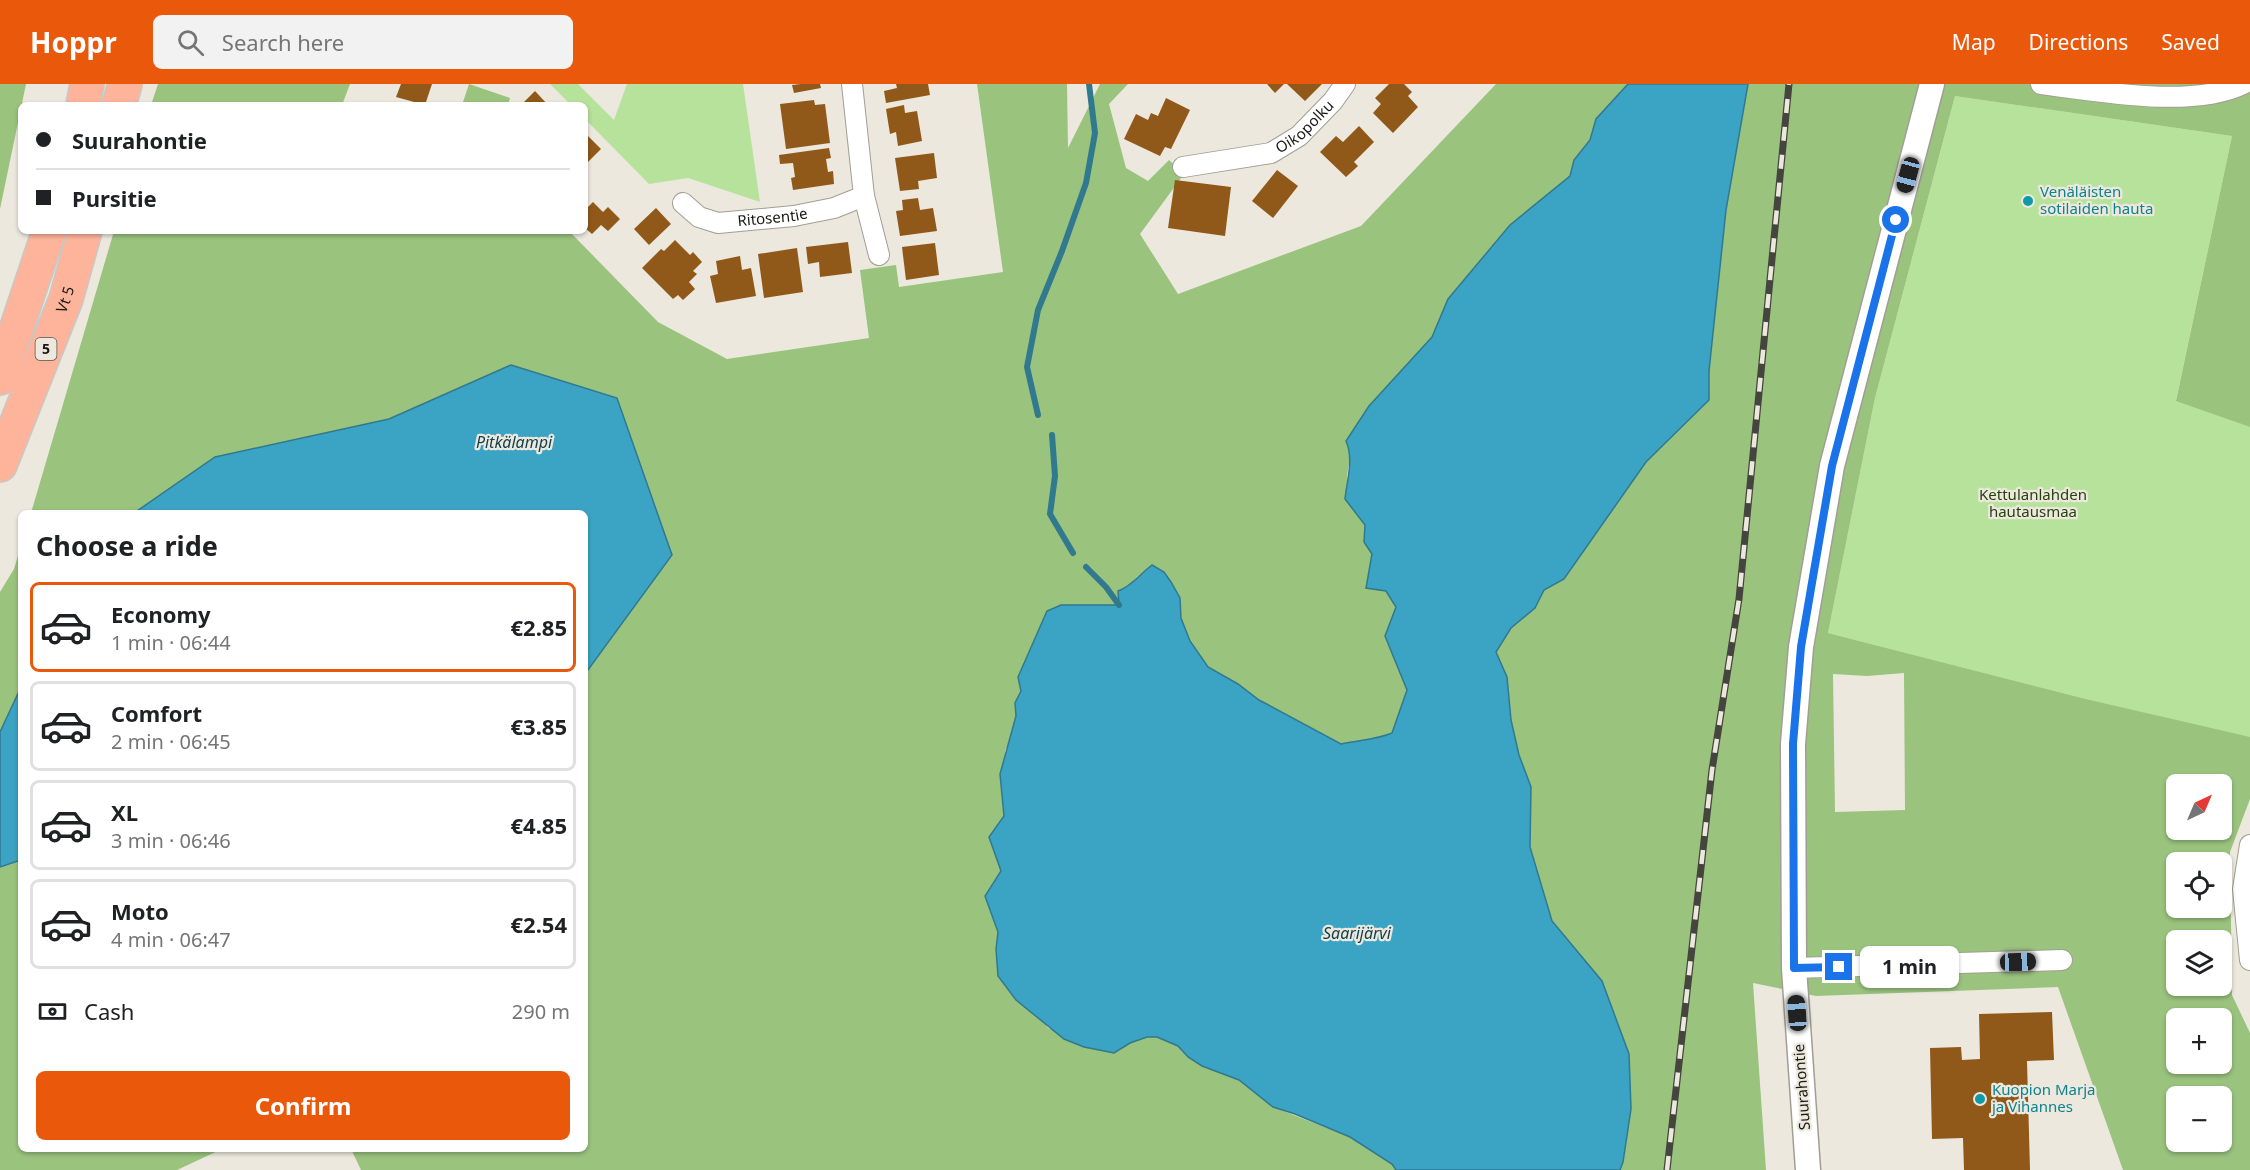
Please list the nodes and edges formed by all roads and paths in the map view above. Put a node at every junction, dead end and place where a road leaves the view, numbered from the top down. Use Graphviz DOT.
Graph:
graph roads {
  1 [pos="87,84"];
  2 [pos="125,84"];
  3 [pos="852,84"];
  4 [pos="1345,84"];
  5 [pos="1932,84"];
  6 [pos="2041,84"];
  7 [pos="2243,84"];
  8 [pos="84,102"];
  9 [pos="120,102"];
  10 [pos="1183,167"];
  11 [pos="864,196"];
  12 [pos="683,203"];
  13 [pos="48,234"];
  14 [pos="84,234"];
  15 [pos="879,255"];
  16 [pos="0,378"];
  17 [pos="0,465"];
  18 [pos="2250,845"];
  19 [pos="2062,960"];
  20 [pos="2250,960"];
  21 [pos="1794,968"];
  22 [pos="1808,1170"];
  1 -- 8 [label="highway"];
  2 -- 9 [label="highway"];
  3 -- 11 [label="street"];
  4 -- 10 [label="street, Oikopolku"];
  5 -- 21 [label="street, Suurahontie"];
  6 -- 7 [label="street"];
  11 -- 12 [label="street, Ritosentie"];
  11 -- 15 [label="street"];
  13 -- 16 [label="highway, 5"];
  14 -- 17 [label="highway, Vt 5 / 5"];
  18 -- 20 [label="street"];
  19 -- 21 [label="street"];
  21 -- 22 [label="street, Suurahontie"];
}
